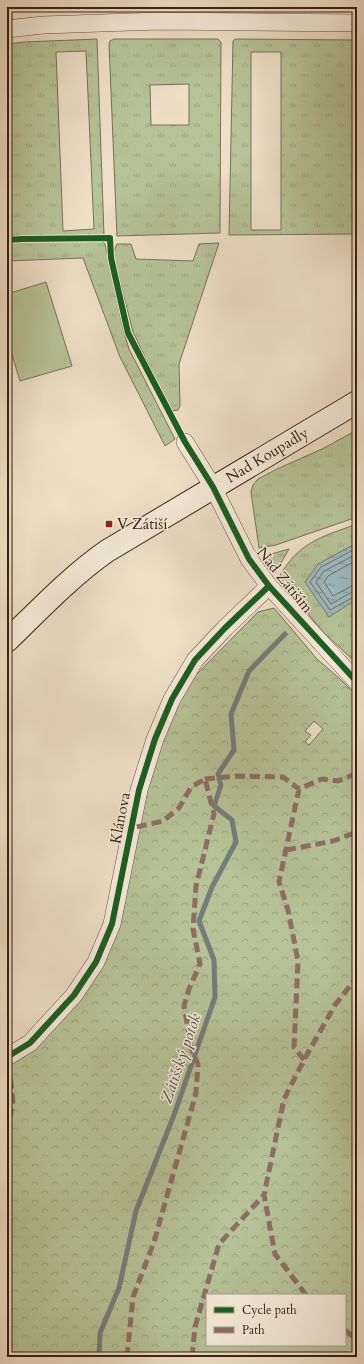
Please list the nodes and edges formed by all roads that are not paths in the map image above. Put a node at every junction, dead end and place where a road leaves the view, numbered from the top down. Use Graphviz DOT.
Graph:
graph roads {
  1 [pos="357,23"];
  2 [pos="7,29"];
  3 [pos="357,402"];
  4 [pos="185,442"];
  5 [pos="213,487"];
  6 [pos="269,586"];
  7 [pos="7,641"];
  8 [pos="357,682"];
  9 [pos="7,1057"];
  1 -- 2 [label="street"];
  3 -- 5 [label="street, Nad Koupadly"];
  4 -- 5 [label="street, Nad Zátiším"];
  5 -- 6 [label="street, Nad Zátiším"];
  5 -- 7 [label="street, Nad Koupadly"];
  6 -- 8 [label="street, Nad Zátiším"];
  6 -- 9 [label="street, Klánova"];
}
